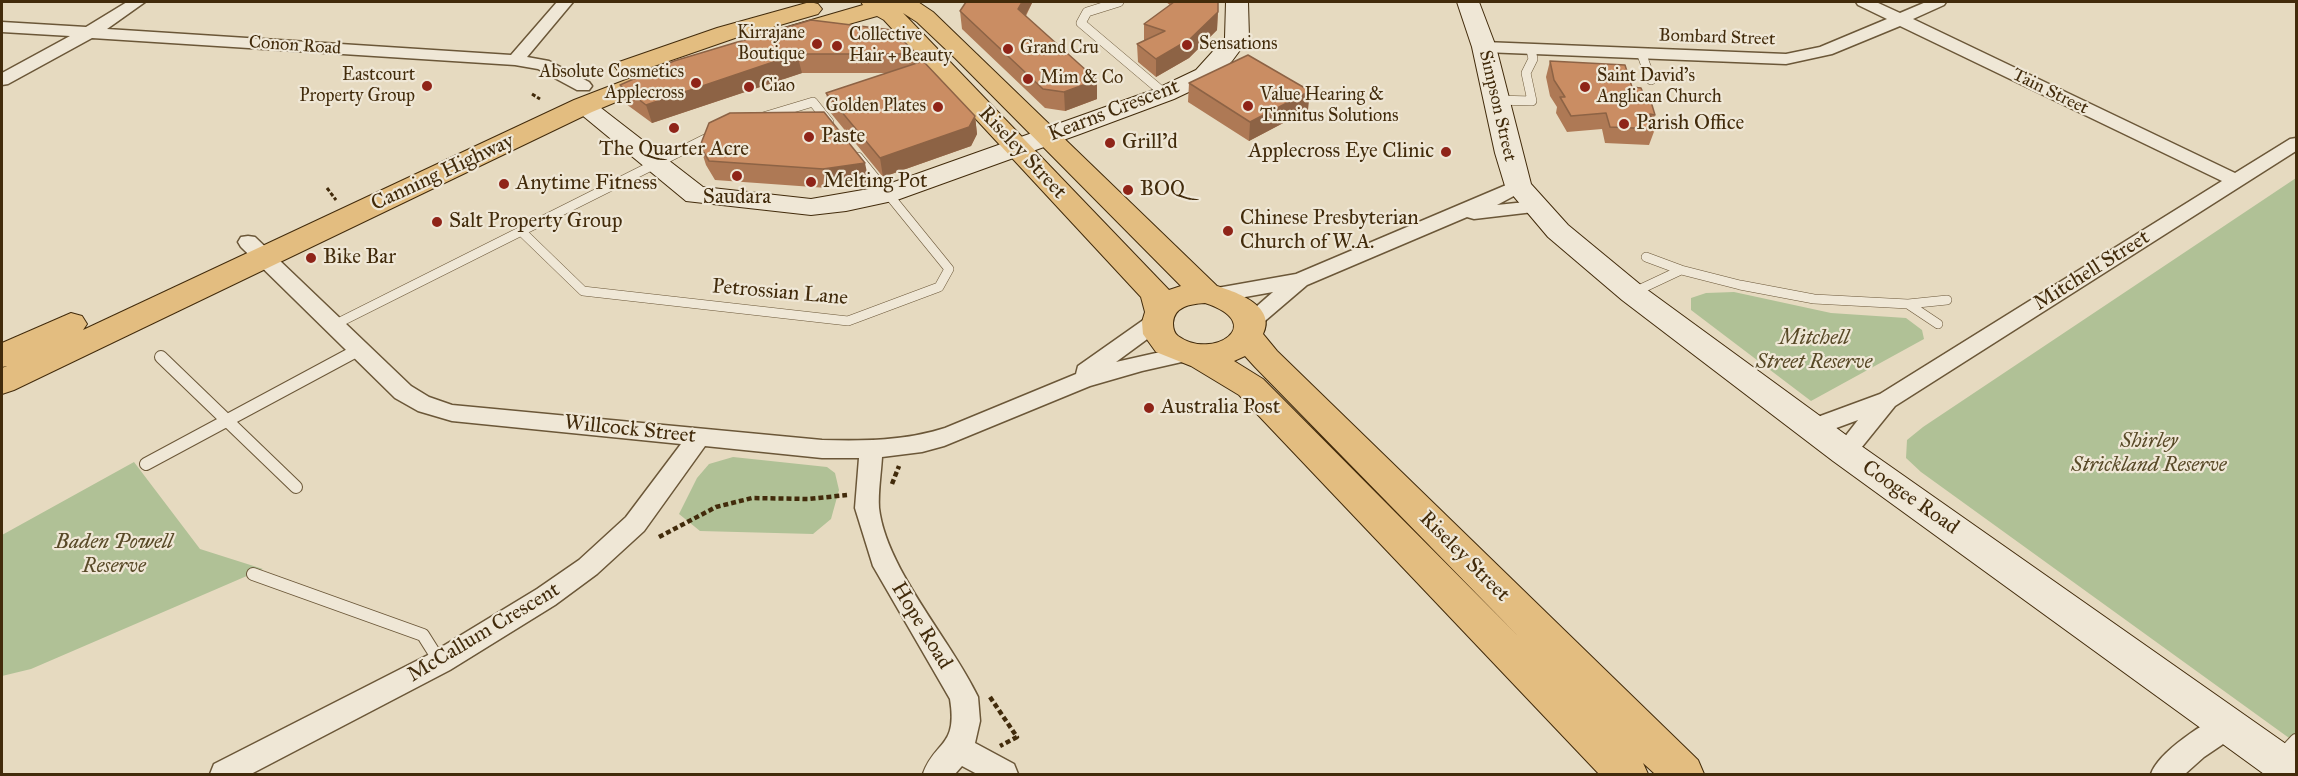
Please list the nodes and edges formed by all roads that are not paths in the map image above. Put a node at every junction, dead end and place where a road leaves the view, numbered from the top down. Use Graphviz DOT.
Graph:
graph roads {
  1 [pos="137,2"];
  2 [pos="565,2"];
  3 [pos="1119,2"];
  4 [pos="1237,2"];
  5 [pos="1468,2"];
  6 [pos="1864,2"];
  7 [pos="1938,2"];
  8 [pos="889,3"];
  9 [pos="835,11"];
  10 [pos="925,17"];
  11 [pos="1899,19"];
  12 [pos="2,27"];
  13 [pos="89,33"];
  14 [pos="1484,47"];
  15 [pos="1531,50"];
  16 [pos="1642,55"];
  17 [pos="515,60"];
  18 [pos="2,80"];
  19 [pos="1651,80"];
  20 [pos="1165,94"];
  21 [pos="583,96"];
  22 [pos="1496,100"];
  23 [pos="750,121"];
  24 [pos="729,127"];
  25 [pos="835,130"];
  26 [pos="1048,137"];
  27 [pos="2296,143"];
  28 [pos="1018,147"];
  29 [pos="850,148"];
  30 [pos="655,164"];
  31 [pos="2236,181"];
  32 [pos="887,194"];
  33 [pos="1526,196"];
  34 [pos="1457,214"];
  35 [pos="521,231"];
  36 [pos="256,250"];
  37 [pos="1646,257"];
  38 [pos="1681,270"];
  39 [pos="1300,280"];
  40 [pos="1632,293"];
  41 [pos="1212,294"];
  42 [pos="1947,300"];
  43 [pos="1908,304"];
  44 [pos="1159,316"];
  45 [pos="1938,324"];
  46 [pos="334,325"];
  47 [pos="1249,329"];
  48 [pos="360,349"];
  49 [pos="1193,355"];
  50 [pos="2,356"];
  51 [pos="161,357"];
  52 [pos="2,382"];
  53 [pos="1067,385"];
  54 [pos="1888,400"];
  55 [pos="227,420"];
  56 [pos="1812,428"];
  57 [pos="699,437"];
  58 [pos="871,449"];
  59 [pos="1845,452"];
  60 [pos="146,464"];
  61 [pos="296,487"];
  62 [pos="253,574"];
  63 [pos="440,662"];
  64 [pos="2228,725"];
  65 [pos="958,749"];
  66 [pos="2290,758"];
  67 [pos="224,774"];
  68 [pos="937,774"];
  69 [pos="1004,774"];
  70 [pos="1627,774"];
  71 [pos="1683,774"];
  72 [pos="2165,774"];
  1 -- 13 [label="street"];
  2 -- 17 [label="street"];
  3 -- 20 [label="lane"];
  4 -- 20 [label="street, Kearns Crescent"];
  5 -- 14 [label="street, Simpson Street"];
  6 -- 11 [label="street, Tain Street"];
  7 -- 11 [label="street, Bombard Street"];
  8 -- 9 [label="highway, Canning Highway"];
  8 -- 10 [label="highway, Riseley Street"];
  9 -- 10 [label="highway"];
  9 -- 21 [label="highway, Canning Highway"];
  10 -- 26 [label="highway, Riseley Street"];
  10 -- 28 [label="highway, Riseley Street"];
  11 -- 16 [label="street, Bombard Street"];
  11 -- 31 [label="street, Tain Street"];
  12 -- 13 [label="street, Conon Road"];
  13 -- 17 [label="street, Conon Road"];
  13 -- 18 [label="street"];
  14 -- 15 [label="street, Bombard Street"];
  14 -- 22 [label="street, Simpson Street"];
  15 -- 16 [label="street, Bombard Street"];
  15 -- 22 [label="lane"];
  16 -- 19 [label="lane"];
  17 -- 21 [label="street, Conon Road"];
  20 -- 26 [label="street, Kearns Crescent"];
  21 -- 30 [label="street, Kearns Crescent"];
  21 -- 36 [label="highway, Canning Highway"];
  22 -- 33 [label="street, Simpson Street"];
  23 -- 25 [label="lane"];
  24 -- 30 [label="lane"];
  26 -- 28 [label="street, Kearns Crescent"];
  26 -- 41 [label="highway, Riseley Street"];
  27 -- 31 [label="street, Mitchell Street"];
  28 -- 32 [label="street, Kearns Crescent"];
  28 -- 44 [label="highway, Riseley Street"];
  29 -- 32 [label="lane"];
  30 -- 32 [label="street, Kearns Crescent"];
  30 -- 35 [label="lane"];
  31 -- 54 [label="street, Mitchell Street"];
  32 -- 35 [label="lane, Petrossian Lane"];
  33 -- 34 [label="street"];
  33 -- 34 [label="street"];
  33 -- 40 [label="street, Coogee Road"];
  34 -- 39 [label="street"];
  35 -- 46 [label="lane"];
  36 -- 46 [label="street, Willcock Street"];
  36 -- 50 [label="highway, Canning Highway"];
  36 -- 52 [label="highway, Canning Highway"];
  37 -- 38 [label="lane"];
  38 -- 40 [label="lane"];
  38 -- 43 [label="lane"];
  39 -- 41 [label="street"];
  39 -- 47 [label="street"];
  40 -- 56 [label="street, Coogee Road"];
  41 -- 44 [label="highway"];
  41 -- 47 [label="highway, Riseley Street"];
  42 -- 43 [label="lane"];
  43 -- 45 [label="lane"];
  44 -- 49 [label="highway, Riseley Street"];
  44 -- 53 [label="street, Willcock Street"];
  46 -- 48 [label="street, Willcock Street"];
  47 -- 49 [label="highway"];
  47 -- 71 [label="highway, Riseley Street"];
  48 -- 55 [label="lane"];
  48 -- 57 [label="street, Willcock Street"];
  49 -- 53 [label="street, Willcock Street"];
  49 -- 70 [label="highway, Riseley Street"];
  51 -- 55 [label="lane"];
  53 -- 58 [label="street, Willcock Street"];
  54 -- 56 [label="street, Mitchell Street"];
  54 -- 59 [label="street, Mitchell Street"];
  55 -- 60 [label="lane"];
  55 -- 61 [label="lane"];
  56 -- 59 [label="street, Coogee Road"];
  57 -- 58 [label="street, Willcock Street"];
  57 -- 63 [label="street, McCallum Crescent"];
  58 -- 65 [label="street, Hope Road"];
  59 -- 64 [label="street, Coogee Road"];
  62 -- 63 [label="lane"];
  63 -- 67 [label="street, McCallum Crescent"];
  64 -- 66 [label="street, Coogee Road"];
  64 -- 72 [label="street"];
  65 -- 68 [label="street"];
  65 -- 69 [label="street"];
}
